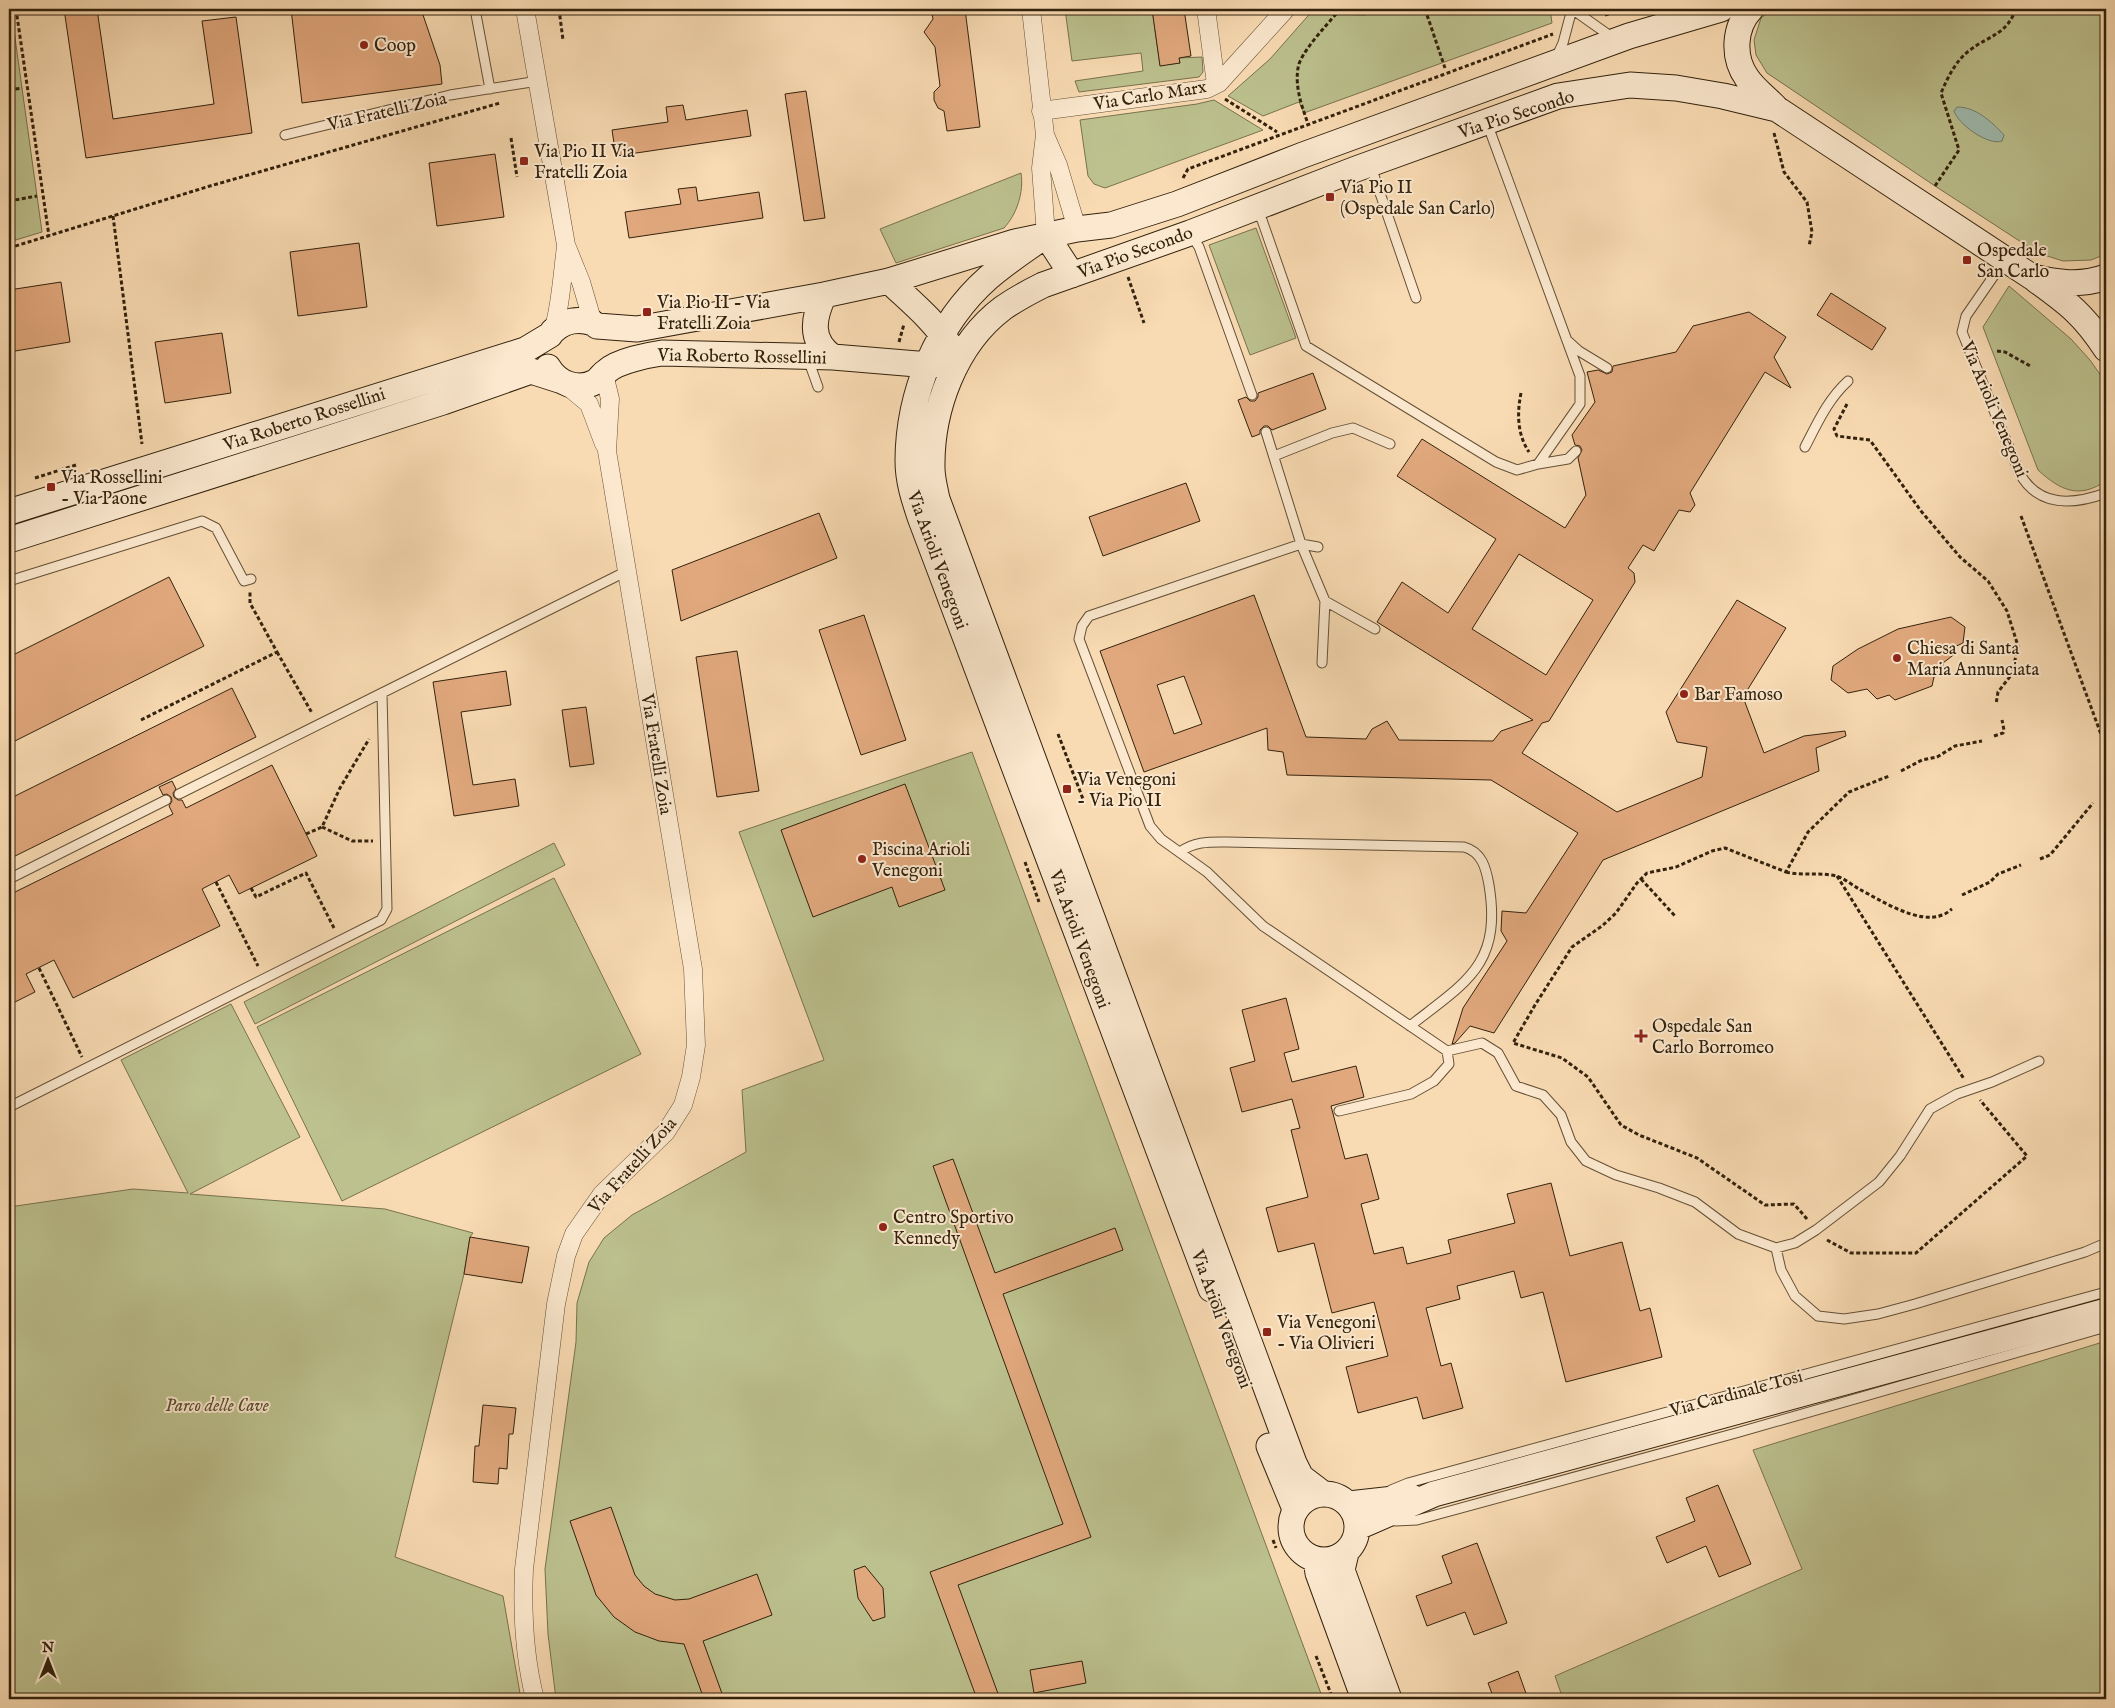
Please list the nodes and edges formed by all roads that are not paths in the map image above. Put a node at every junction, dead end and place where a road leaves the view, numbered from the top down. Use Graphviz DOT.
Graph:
graph roads {
  1 [pos="475,9"];
  2 [pos="525,9"];
  3 [pos="1031,9"];
  4 [pos="1206,9"];
  5 [pos="1286,9"];
  6 [pos="1572,9"];
  7 [pos="1720,9"];
  8 [pos="1751,9"];
  9 [pos="1617,41"];
  10 [pos="1554,64"];
  11 [pos="538,81"];
  12 [pos="1216,84"];
  13 [pos="490,89"];
  14 [pos="1041,111"];
  15 [pos="1775,117"];
  16 [pos="1487,122"];
  17 [pos="1378,127"];
  18 [pos="284,135"];
  19 [pos="1045,135"];
  20 [pos="1288,160"];
  21 [pos="1370,164"];
  22 [pos="1177,204"];
  23 [pos="1254,208"];
  24 [pos="1077,229"];
  25 [pos="1190,233"];
  26 [pos="1046,235"];
  27 [pos="566,244"];
  28 [pos="2005,260"];
  29 [pos="1072,275"];
  30 [pos="2032,277"];
  31 [pos="2106,277"];
  32 [pos="888,281"];
  33 [pos="824,295"];
  34 [pos="1416,298"];
  35 [pos="595,324"];
  36 [pos="552,333"];
  37 [pos="942,333"];
  38 [pos="1567,340"];
  39 [pos="2106,350"];
  40 [pos="808,357"];
  41 [pos="833,357"];
  42 [pos="960,362"];
  43 [pos="928,365"];
  44 [pos="1607,368"];
  45 [pos="605,372"];
  46 [pos="1848,381"];
  47 [pos="562,382"];
  48 [pos="818,388"];
  49 [pos="1252,394"];
  50 [pos="420,396"];
  51 [pos="1266,432"];
  52 [pos="1390,444"];
  53 [pos="1805,447"];
  54 [pos="607,451"];
  55 [pos="1576,451"];
  56 [pos="1274,456"];
  57 [pos="1538,464"];
  58 [pos="2106,493"];
  59 [pos="9,512"];
  60 [pos="9,540"];
  61 [pos="1301,544"];
  62 [pos="1318,548"];
  63 [pos="627,571"];
  64 [pos="251,579"];
  65 [pos="9,581"];
  66 [pos="1325,601"];
  67 [pos="1375,629"];
  68 [pos="1322,663"];
  69 [pos="382,693"];
  70 [pos="179,794"];
  71 [pos="166,800"];
  72 [pos="1180,852"];
  73 [pos="9,879"];
  74 [pos="1410,1026"];
  75 [pos="1447,1052"];
  76 [pos="2039,1061"];
  77 [pos="9,1107"];
  78 [pos="1339,1111"];
  79 [pos="2106,1243"];
  80 [pos="1776,1248"];
  81 [pos="2106,1292"];
  82 [pos="2106,1311"];
  83 [pos="2106,1327"];
  84 [pos="1733,1423"];
  85 [pos="1322,1494"];
  86 [pos="1468,1495"];
  87 [pos="1295,1509"];
  88 [pos="1363,1513"];
  89 [pos="1346,1553"];
  90 [pos="1316,1560"];
  91 [pos="535,1699"];
  92 [pos="1364,1699"];
  93 [pos="1389,1699"];
  1 -- 13 [label="lane"];
  2 -- 11 [label="street, Via Fratelli Zoia"];
  3 -- 14 [label="street"];
  4 -- 12 [label="street"];
  5 -- 12 [label="street, Via Carlo Marx"];
  6 -- 9 [label="lane"];
  6 -- 10 [label="lane"];
  7 -- 9 [label="main road, Via Pio Secondo"];
  8 -- 15 [label="main road"];
  9 -- 10 [label="main road, Via Pio Secondo"];
  10 -- 17 [label="main road, Via Pio Secondo"];
  11 -- 13 [label="lane, Via Fratelli Zoia"];
  11 -- 27 [label="street, Via Fratelli Zoia"];
  12 -- 14 [label="street, Via Carlo Marx"];
  13 -- 18 [label="lane, Via Fratelli Zoia"];
  14 -- 19 [label="street"];
  15 -- 16 [label="main road, Via Pio Secondo"];
  15 -- 28 [label="main road, Via Pio Secondo"];
  16 -- 17 [label="main road"];
  16 -- 21 [label="main road, Via Pio Secondo"];
  16 -- 38 [label="lane"];
  17 -- 20 [label="main road, Via Pio Secondo"];
  19 -- 24 [label="street"];
  19 -- 26 [label="street"];
  20 -- 22 [label="main road, Via Pio Secondo"];
  20 -- 23 [label="main road"];
  21 -- 23 [label="main road, Via Pio Secondo"];
  21 -- 34 [label="lane"];
  22 -- 24 [label="main road, Via Pio Secondo"];
  22 -- 25 [label="main road"];
  23 -- 25 [label="main road, Via Pio Secondo"];
  23 -- 57 [label="lane"];
  24 -- 26 [label="main road, Via Pio Secondo"];
  24 -- 29 [label="main road"];
  25 -- 29 [label="main road, Via Pio Secondo"];
  25 -- 49 [label="lane"];
  26 -- 29 [label="main road"];
  26 -- 32 [label="main road, Via Pio Secondo"];
  26 -- 37 [label="main road, Via Pio Secondo"];
  27 -- 35 [label="street, Via Fratelli Zoia"];
  27 -- 36 [label="street, Via Fratelli Zoia"];
  28 -- 30 [label="main road, Via Pio Secondo"];
  28 -- 58 [label="lane, Via Arioli Venegoni"];
  29 -- 42 [label="main road, Via Pio Secondo"];
  30 -- 31 [label="main road, Via Pio Secondo"];
  30 -- 39 [label="main road"];
  32 -- 33 [label="main road, Via Roberto Rossellini"];
  32 -- 37 [label="main road"];
  33 -- 35 [label="main road, Via Roberto Rossellini"];
  33 -- 41 [label="main road"];
  35 -- 36 [label="main road, Via Roberto Rossellini"];
  35 -- 45 [label="main road, Via Fratelli Zoia"];
  36 -- 47 [label="main road, Via Fratelli Zoia"];
  36 -- 50 [label="main road, Via Roberto Rossellini"];
  37 -- 42 [label="main road"];
  37 -- 43 [label="main road, Via Pio Secondo"];
  38 -- 44 [label="lane"];
  38 -- 57 [label="lane"];
  40 -- 41 [label="main road, Via Roberto Rossellini"];
  40 -- 45 [label="main road, Via Roberto Rossellini"];
  40 -- 48 [label="lane"];
  41 -- 43 [label="main road, Via Roberto Rossellini"];
  42 -- 43 [label="main road, Via Roberto Rossellini"];
  42 -- 85 [label="main road, Via Arioli Venegoni"];
  43 -- 87 [label="main road, Via Arioli Venegoni"];
  45 -- 47 [label="main road, Via Roberto Rossellini"];
  45 -- 54 [label="street, Via Fratelli Zoia"];
  46 -- 53 [label="lane"];
  47 -- 50 [label="main road, Via Roberto Rossellini"];
  47 -- 54 [label="street, Via Fratelli Zoia"];
  50 -- 59 [label="main road, Via Roberto Rossellini"];
  50 -- 60 [label="main road, Via Roberto Rossellini"];
  51 -- 56 [label="lane"];
  52 -- 56 [label="lane"];
  54 -- 63 [label="street, Via Fratelli Zoia"];
  55 -- 57 [label="lane"];
  56 -- 61 [label="lane"];
  61 -- 62 [label="lane"];
  61 -- 66 [label="lane"];
  61 -- 72 [label="lane"];
  63 -- 69 [label="lane"];
  63 -- 91 [label="street, Via Fratelli Zoia"];
  64 -- 65 [label="lane"];
  66 -- 67 [label="lane"];
  66 -- 68 [label="lane"];
  69 -- 70 [label="lane"];
  69 -- 77 [label="lane"];
  71 -- 73 [label="lane"];
  72 -- 74 [label="lane"];
  72 -- 74 [label="lane"];
  74 -- 75 [label="lane"];
  75 -- 78 [label="lane"];
  75 -- 80 [label="lane"];
  76 -- 80 [label="lane"];
  79 -- 80 [label="lane"];
  81 -- 88 [label="lane, Via Cardinale Tosi"];
  82 -- 84 [label="main road, Via Cardinale Tosi"];
  83 -- 84 [label="lane, Via Cardinale Tosi"];
  84 -- 86 [label="main road, Via Cardinale Tosi"];
  85 -- 87 [label="main road"];
  85 -- 88 [label="main road"];
  86 -- 88 [label="main road, Via Cardinale Tosi"];
  86 -- 88 [label="lane, Via Cardinale Tosi"];
  87 -- 90 [label="main road"];
  88 -- 89 [label="main road"];
  89 -- 90 [label="main road"];
  89 -- 93 [label="main road"];
  90 -- 92 [label="main road"];
}
